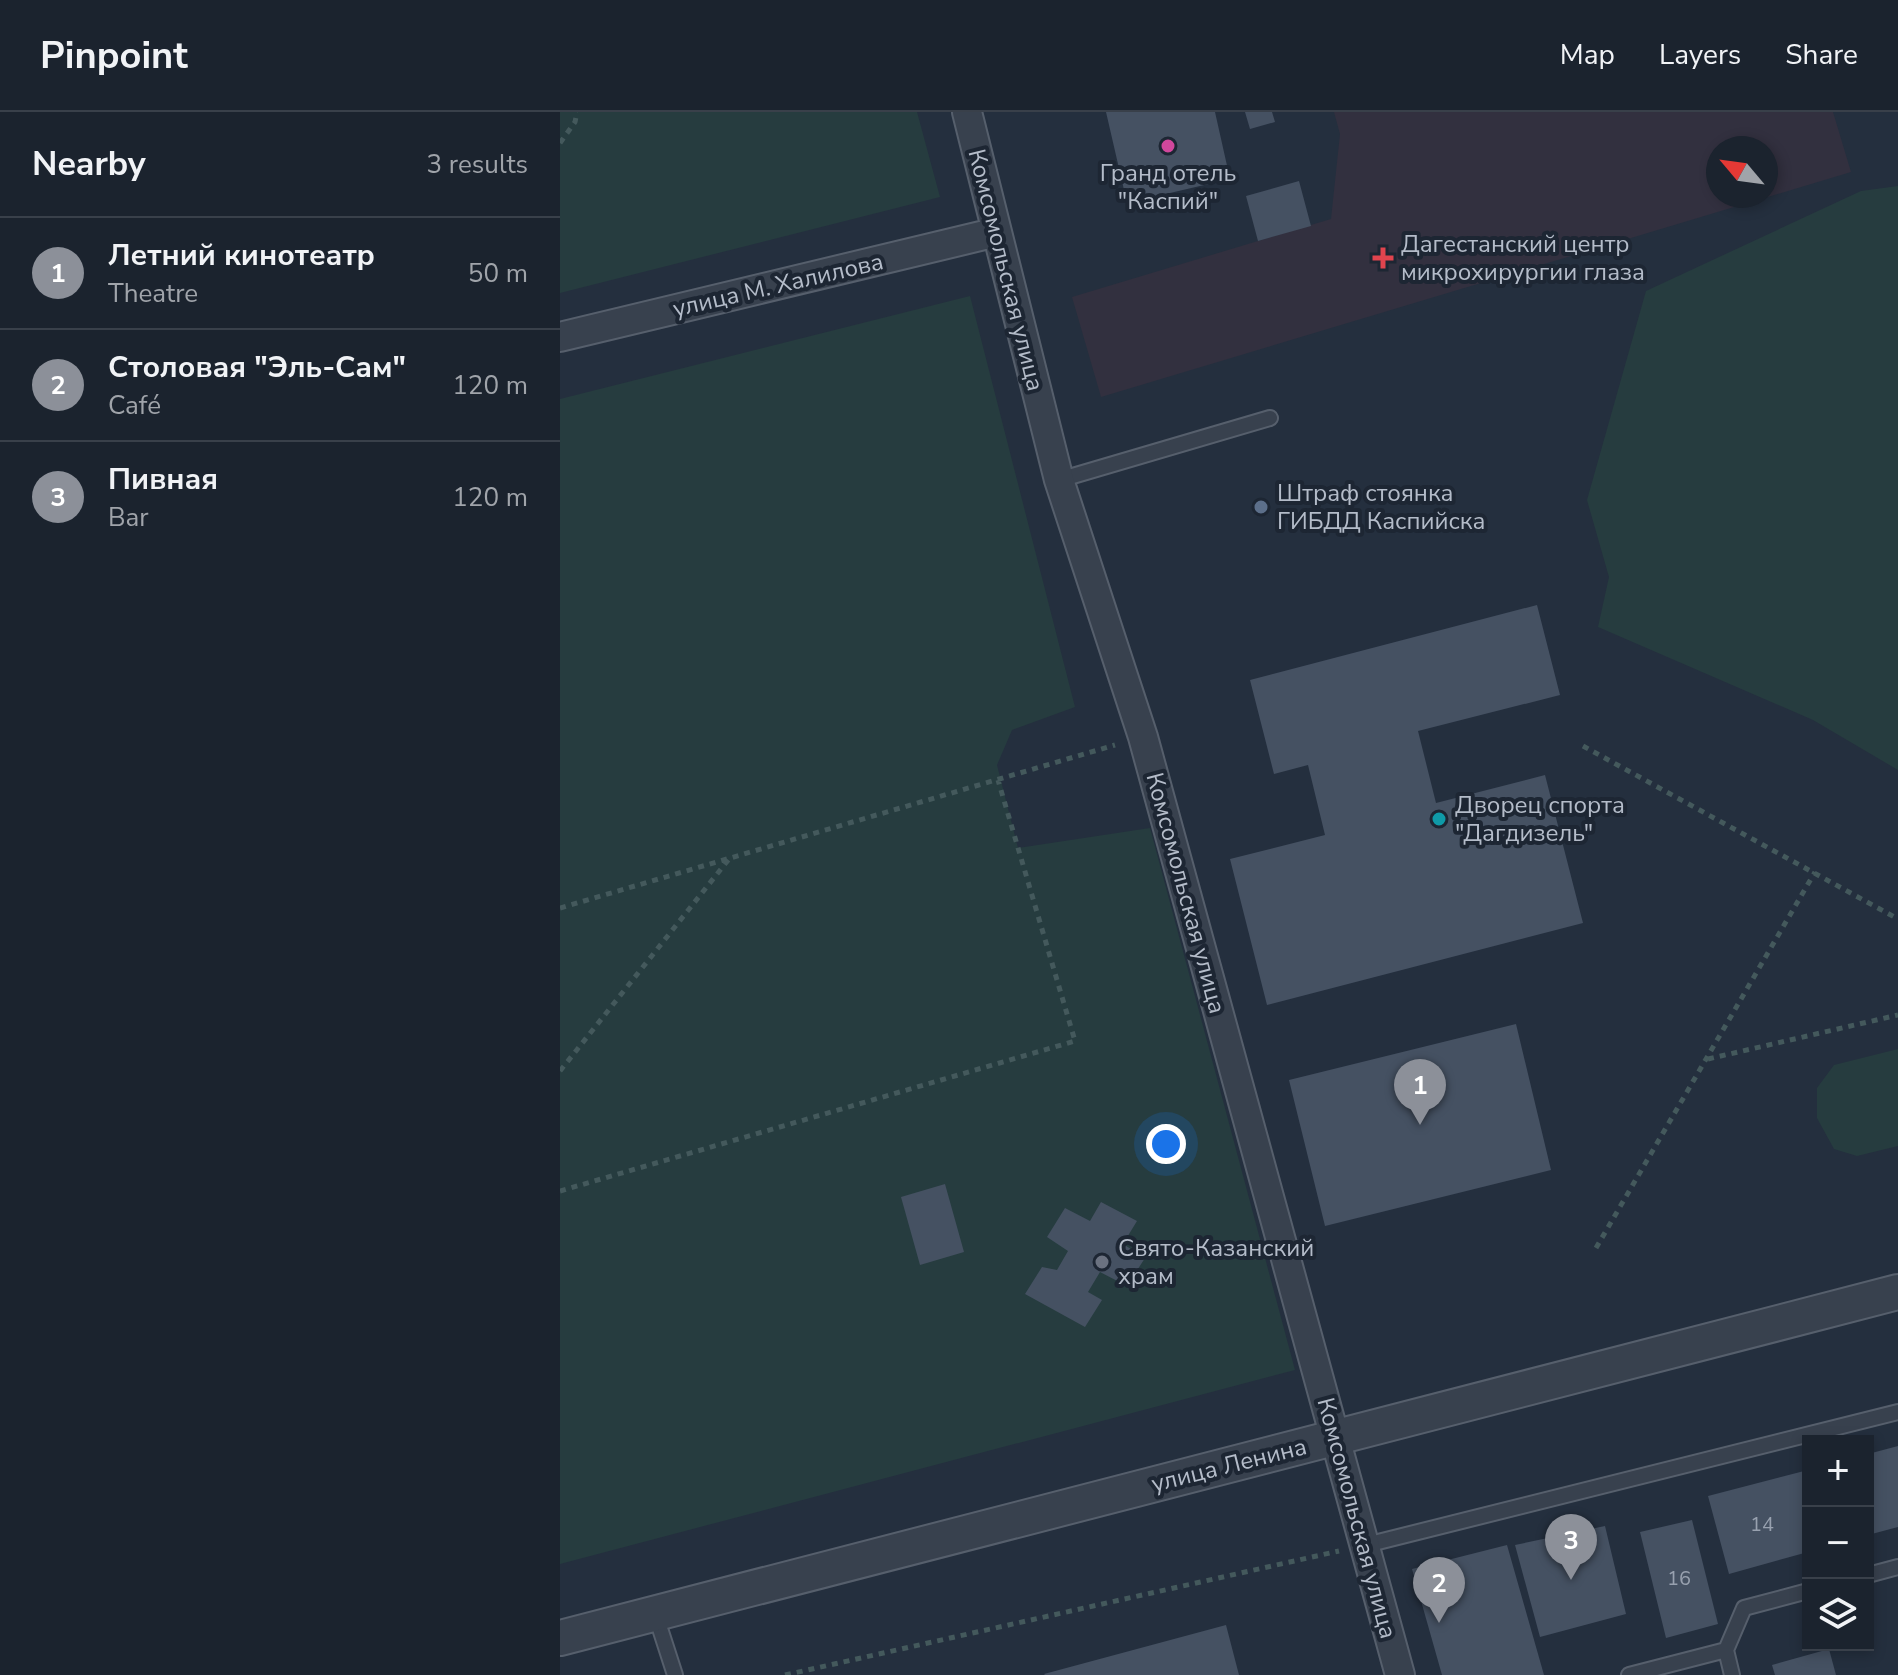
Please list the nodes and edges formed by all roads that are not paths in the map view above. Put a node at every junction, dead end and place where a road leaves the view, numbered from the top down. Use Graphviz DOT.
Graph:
graph roads {
  1 [pos="967,112"];
  2 [pos="997,232"];
  3 [pos="560,337"];
  4 [pos="1270,418"];
  5 [pos="1059,480"];
  6 [pos="1898,1292"];
  7 [pos="1898,1412"];
  8 [pos="1336,1438"];
  9 [pos="1366,1545"];
  10 [pos="1898,1567"];
  11 [pos="1874,1573"];
  12 [pos="1802,1593"];
  13 [pos="655,1613"];
  14 [pos="560,1638"];
  15 [pos="1726,1650"];
  16 [pos="675,1675"];
  17 [pos="1400,1675"];
  18 [pos="1629,1675"];
  19 [pos="1732,1675"];
  1 -- 2 [label="street, Комсомольская улица"];
  2 -- 3 [label="street, улица М. Халилова"];
  2 -- 5 [label="street, Комсомольская улица"];
  4 -- 5 [label="lane"];
  5 -- 8 [label="street, Комсомольская улица"];
  6 -- 8 [label="street, улица Ленина"];
  7 -- 9 [label="lane"];
  8 -- 9 [label="street, Комсомольская улица"];
  8 -- 13 [label="street, улица Ленина"];
  9 -- 17 [label="street, Комсомольская улица"];
  10 -- 11 [label="lane"];
  12 -- 15 [label="lane"];
  13 -- 14 [label="street, улица Ленина"];
  13 -- 16 [label="lane"];
  15 -- 18 [label="lane"];
  15 -- 19 [label="lane"];
}
